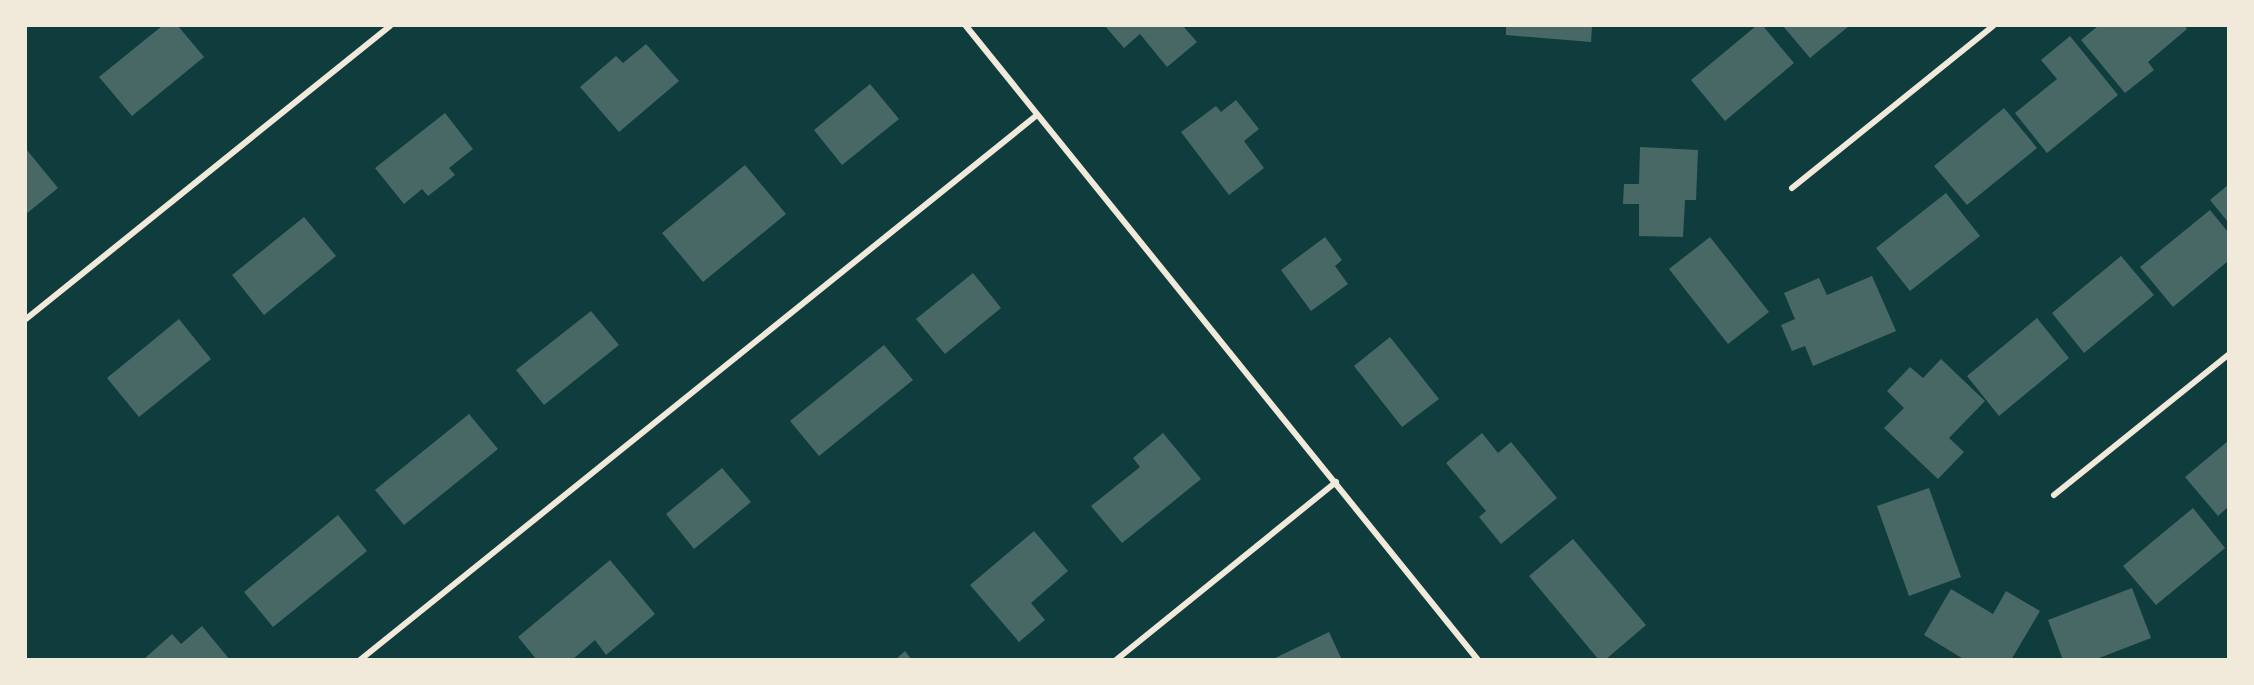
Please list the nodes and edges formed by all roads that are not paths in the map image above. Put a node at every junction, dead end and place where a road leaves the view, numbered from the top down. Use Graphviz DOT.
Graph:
graph roads {
  1 [pos="390,26"];
  2 [pos="966,26"];
  3 [pos="1993,26"];
  4 [pos="1037,115"];
  5 [pos="1792,188"];
  6 [pos="26,319"];
  7 [pos="2229,355"];
  8 [pos="1336,482"];
  9 [pos="2054,495"];
  10 [pos="360,660"];
  11 [pos="1116,660"];
  12 [pos="1478,660"];
  1 -- 6 [label="street"];
  2 -- 4 [label="street"];
  3 -- 5 [label="street"];
  4 -- 8 [label="street"];
  4 -- 10 [label="street"];
  7 -- 9 [label="street"];
  8 -- 11 [label="street"];
  8 -- 12 [label="street"];
}
